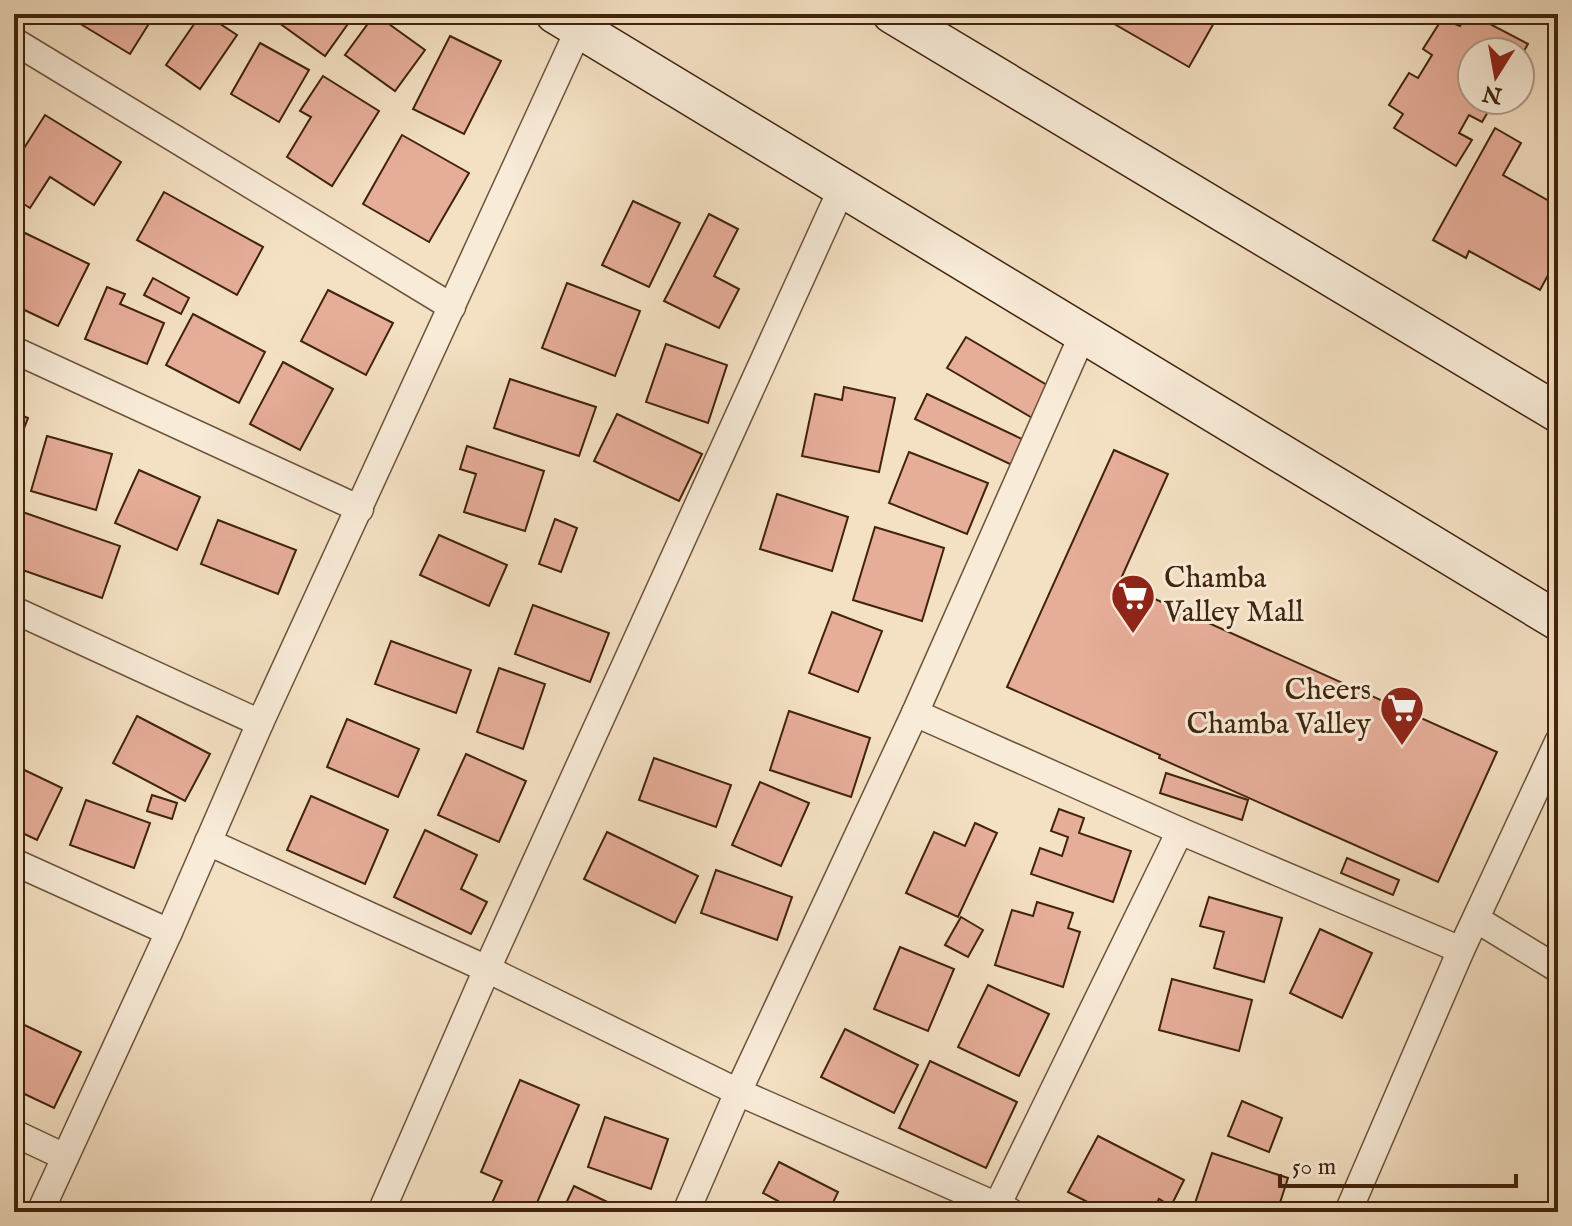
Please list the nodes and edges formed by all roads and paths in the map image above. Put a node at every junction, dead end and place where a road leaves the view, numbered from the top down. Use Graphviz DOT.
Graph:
graph roads {
  1 [pos="892,14"];
  2 [pos="567,22"];
  3 [pos="14,41"];
  4 [pos="842,188"];
  5 [pos="452,307"];
  6 [pos="1083,334"];
  7 [pos="14,350"];
  8 [pos="1558,413"];
  9 [pos="360,509"];
  10 [pos="14,610"];
  11 [pos="1558,621"];
  12 [pos="915,713"];
  13 [pos="260,723"];
  14 [pos="1558,742"];
  15 [pos="1180,831"];
  16 [pos="208,842"];
  17 [pos="14,862"];
  18 [pos="1476,919"];
  19 [pos="169,932"];
  20 [pos="1461,950"];
  21 [pos="487,969"];
  22 [pos="1558,969"];
  23 [pos="738,1092"];
  24 [pos="14,1133"];
  25 [pos="65,1157"];
  26 [pos="1000,1210"];
  27 [pos="40,1212"];
  28 [pos="381,1212"];
  29 [pos="686,1212"];
  30 [pos="1348,1212"];
  1 -- 8 [label="main road"];
  2 -- 4 [label="main road"];
  2 -- 5 [label="street"];
  3 -- 5 [label="street"];
  4 -- 6 [label="main road"];
  4 -- 21 [label="street"];
  5 -- 9 [label="street"];
  6 -- 11 [label="main road"];
  6 -- 12 [label="street"];
  7 -- 9 [label="street"];
  9 -- 13 [label="street"];
  10 -- 13 [label="street"];
  12 -- 15 [label="street"];
  12 -- 23 [label="street"];
  13 -- 16 [label="street"];
  14 -- 18 [label="street"];
  15 -- 20 [label="street"];
  15 -- 26 [label="street"];
  16 -- 19 [label="street"];
  16 -- 21 [label="street"];
  17 -- 19 [label="street"];
  18 -- 20 [label="street"];
  18 -- 22 [label="street"];
  19 -- 25 [label="street"];
  20 -- 30 [label="street"];
  21 -- 23 [label="street"];
  21 -- 28 [label="street"];
  23 -- 26 [label="street"];
  23 -- 29 [label="street"];
  24 -- 25 [label="street"];
  25 -- 27 [label="street"];
}
